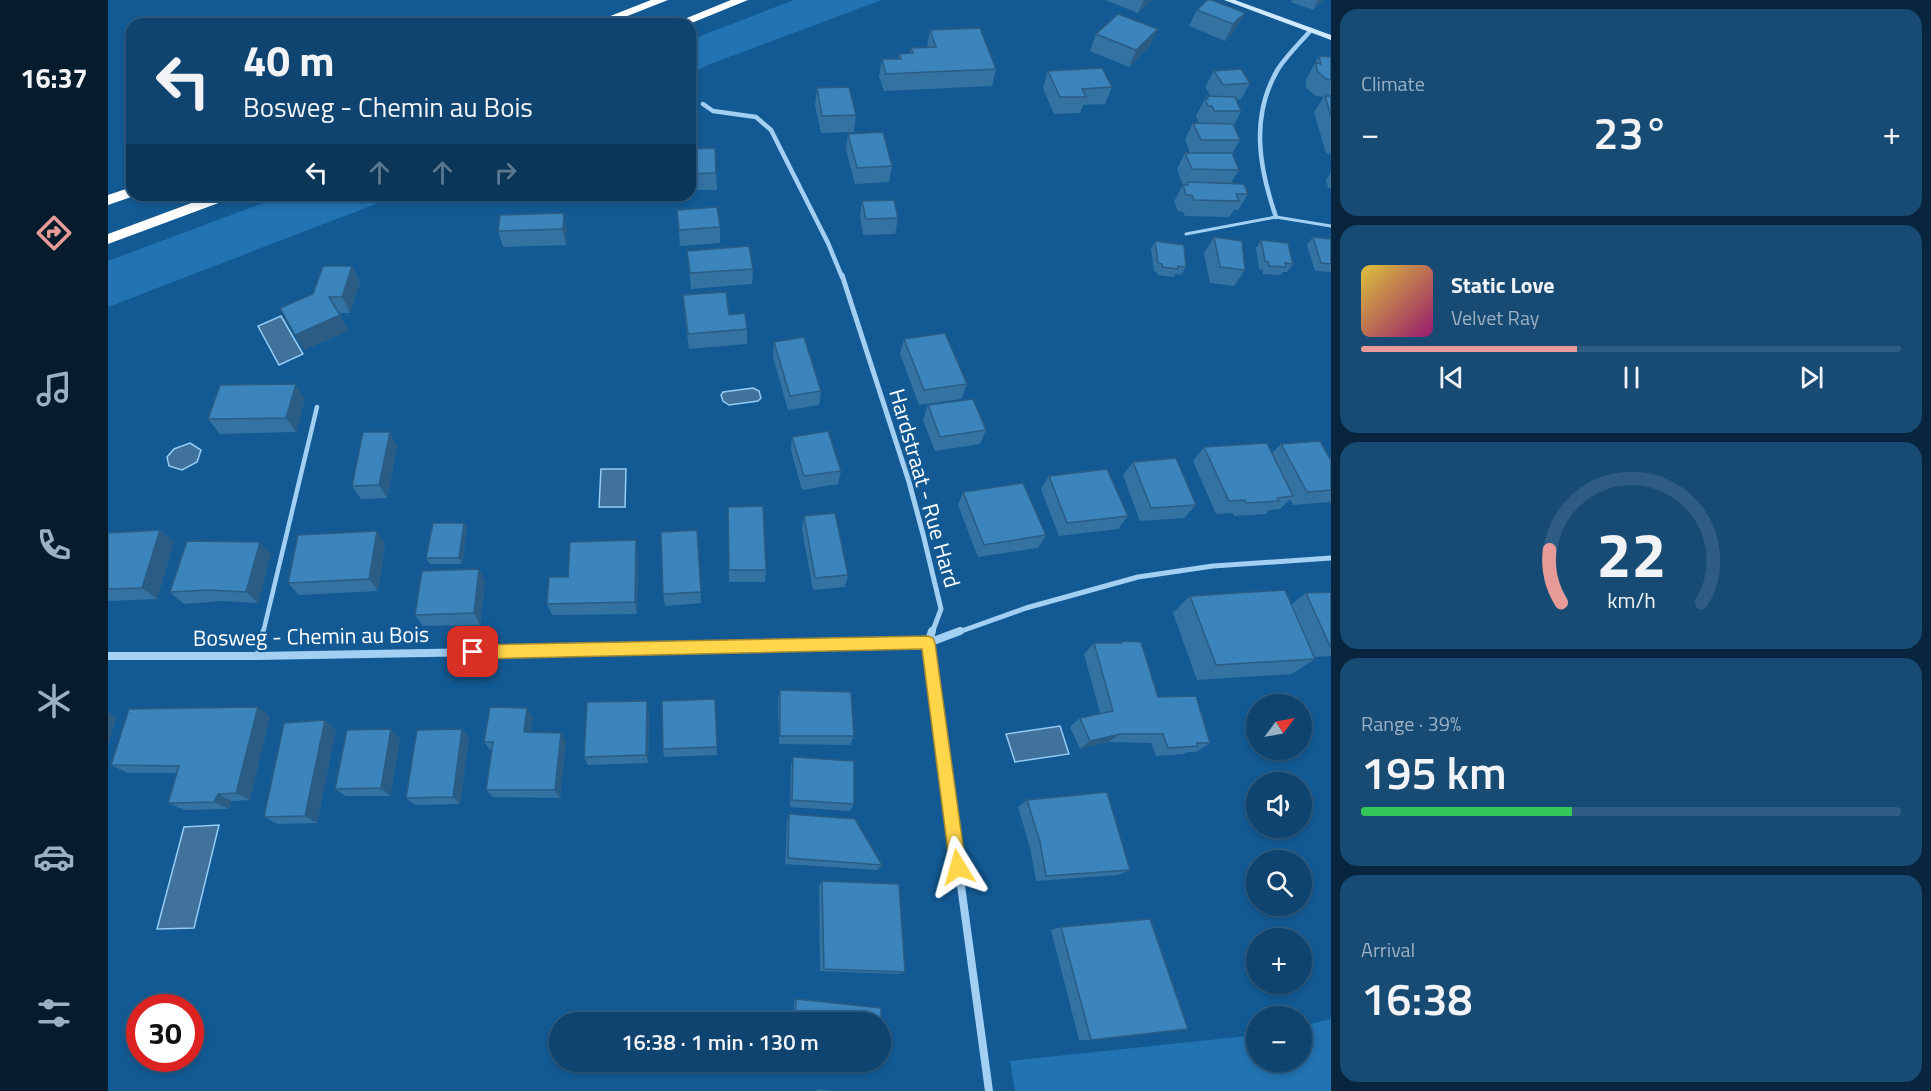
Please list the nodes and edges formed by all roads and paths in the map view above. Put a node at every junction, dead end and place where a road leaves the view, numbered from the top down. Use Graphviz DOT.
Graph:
graph roads {
  1 [pos="662,0"];
  2 [pos="742,0"];
  3 [pos="1228,0"];
  4 [pos="612,18"];
  5 [pos="694,18"];
  6 [pos="1311,30"];
  7 [pos="1331,38"];
  8 [pos="703,104"];
  9 [pos="126,194"];
  10 [pos="108,200"];
  11 [pos="210,201"];
  12 [pos="1276,217"];
  13 [pos="1331,226"];
  14 [pos="1186,234"];
  15 [pos="108,238"];
  16 [pos="317,407"];
  17 [pos="1331,558"];
  18 [pos="928,643"];
  19 [pos="108,656"];
  20 [pos="257,656"];
  21 [pos="989,1091"];
  1 -- 4 [label="highway"];
  2 -- 5 [label="highway"];
  3 -- 6 [label="street"];
  6 -- 7 [label="street"];
  6 -- 12 [label="street"];
  8 -- 18 [label="street, Hardstraat - Rue Hard"];
  9 -- 10 [label="highway"];
  11 -- 15 [label="highway"];
  12 -- 13 [label="lane"];
  12 -- 14 [label="lane"];
  16 -- 20 [label="lane"];
  17 -- 18 [label="street, Bosweg - Chemin au Bois"];
  18 -- 20 [label="street, Bosweg - Chemin au Bois"];
  18 -- 21 [label="street, Hardstraat - Rue Hard"];
  19 -- 20 [label="street, Bosweg - Chemin au Bois"];
}
